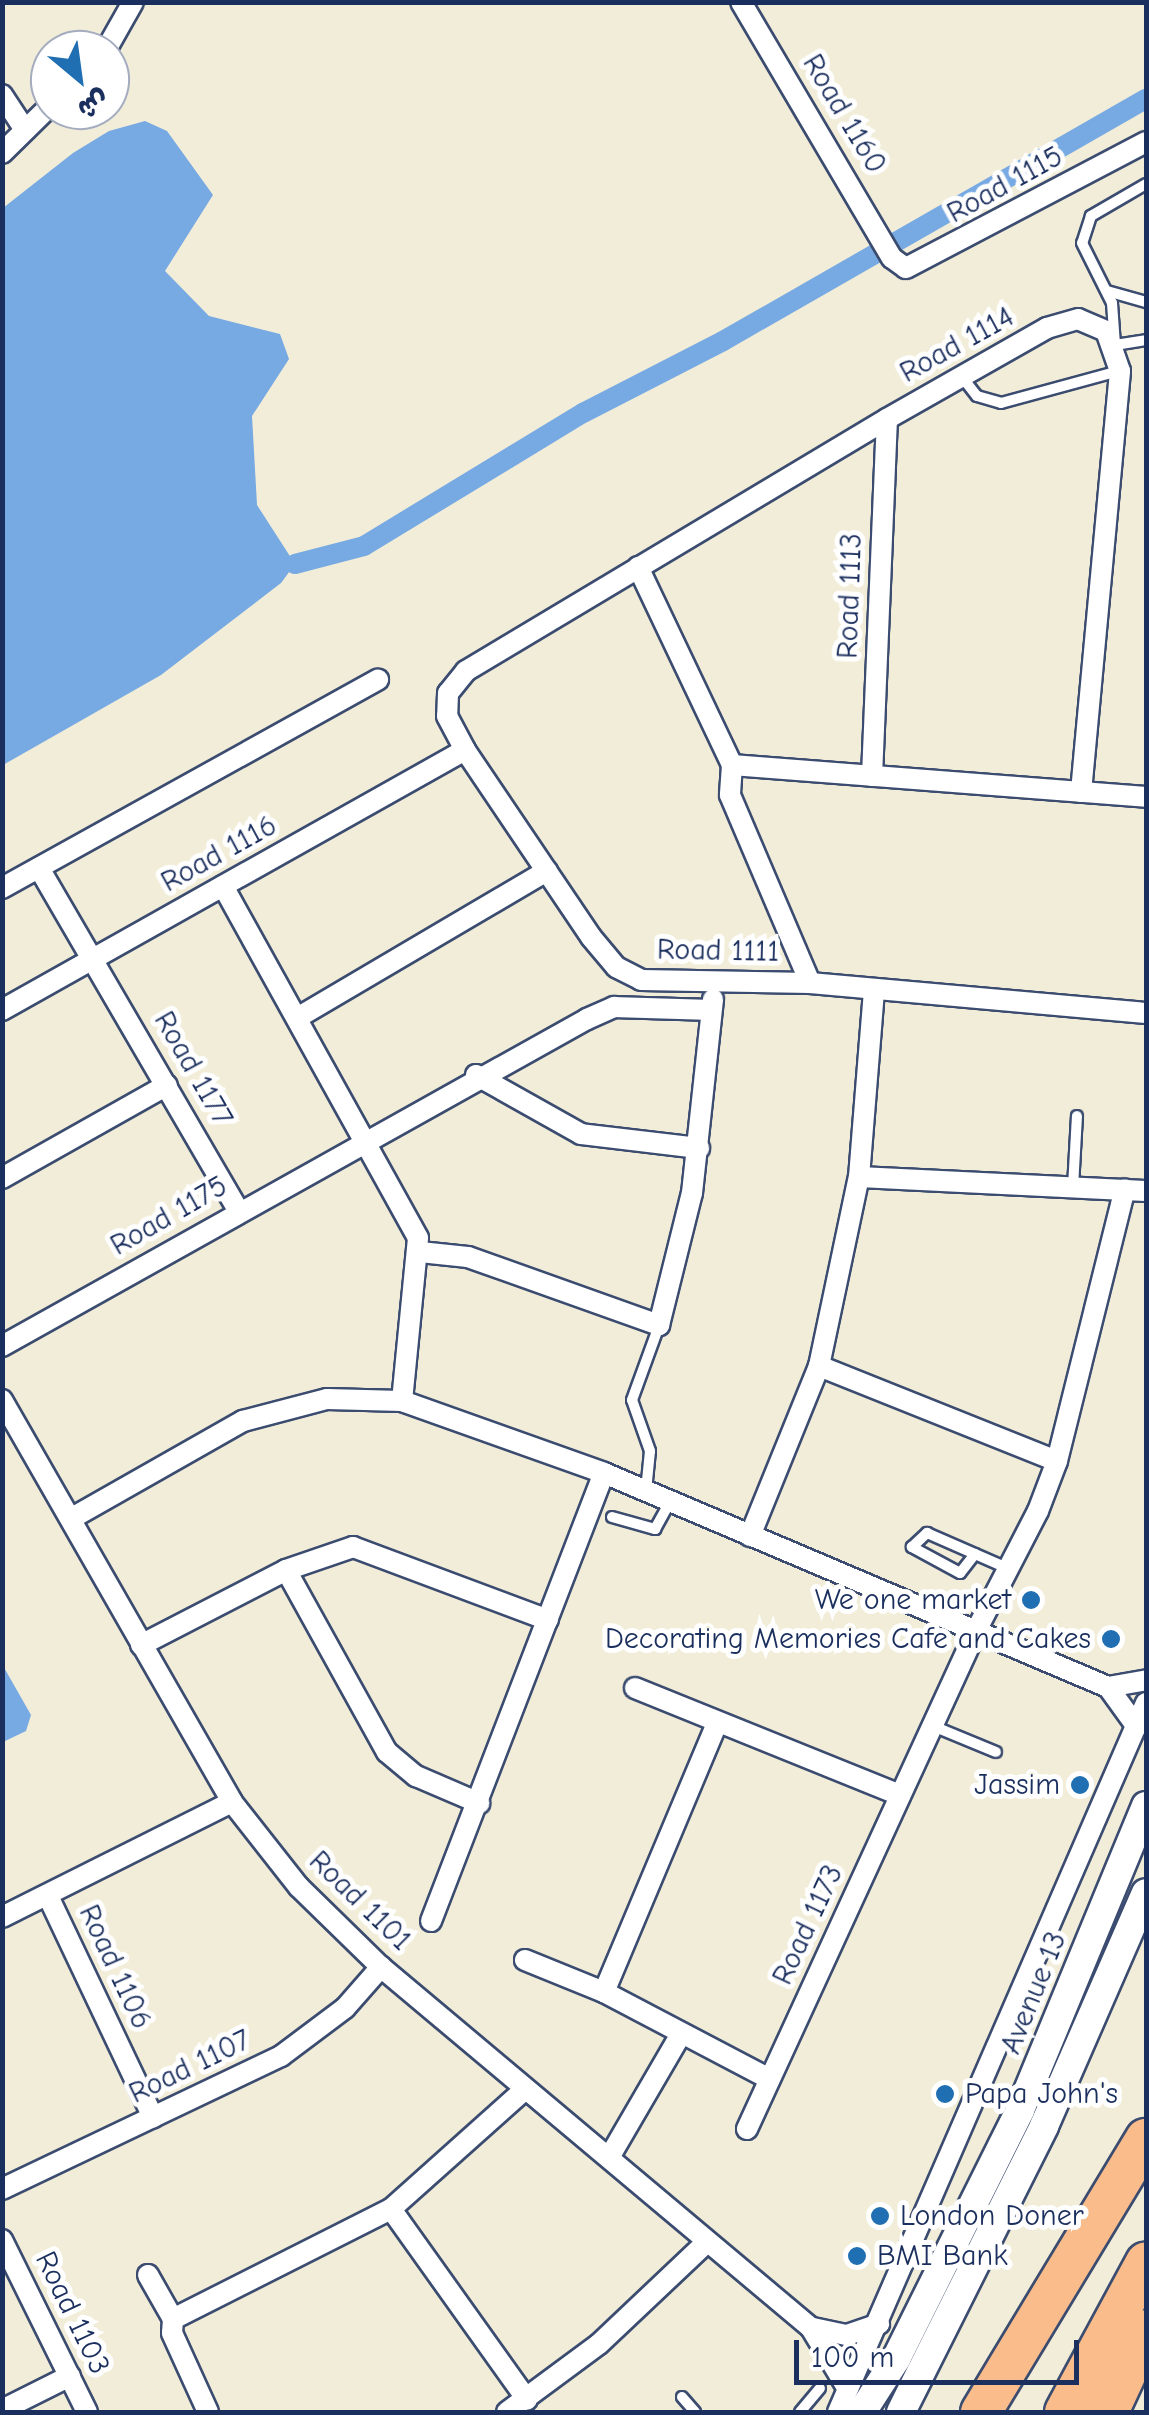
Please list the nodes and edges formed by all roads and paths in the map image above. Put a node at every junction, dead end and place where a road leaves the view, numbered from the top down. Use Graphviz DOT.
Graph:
graph roads {
  1 [pos="741,2"];
  2 [pos="131,3"];
  3 [pos="117,30"];
  4 [pos="2,95"];
  5 [pos="30,125"];
  6 [pos="25,130"];
  7 [pos="1146,142"];
  8 [pos="2,153"];
  9 [pos="1146,184"];
  10 [pos="892,258"];
  11 [pos="1107,290"];
  12 [pos="1146,302"];
  13 [pos="1146,340"];
  14 [pos="1115,344"];
  15 [pos="1120,370"];
  16 [pos="962,377"];
  17 [pos="887,419"];
  18 [pos="638,568"];
  19 [pos="378,680"];
  20 [pos="448,694"];
  21 [pos="465,750"];
  22 [pos="732,765"];
  23 [pos="872,776"];
  24 [pos="1081,792"];
  25 [pos="1146,797"];
  26 [pos="40,868"];
  27 [pos="546,871"];
  28 [pos="223,886"];
  29 [pos="2,888"];
  30 [pos="93,958"];
  31 [pos="714,981"];
  32 [pos="810,983"];
  33 [pos="874,990"];
  34 [pos="2,1010"];
  35 [pos="711,1010"];
  36 [pos="1146,1012"];
  37 [pos="297,1018"];
  38 [pos="476,1075"];
  39 [pos="168,1085"];
  40 [pos="1077,1116"];
  41 [pos="365,1138"];
  42 [pos="699,1148"];
  43 [pos="2,1178"];
  44 [pos="859,1178"];
  45 [pos="1073,1187"];
  46 [pos="1125,1190"];
  47 [pos="1146,1191"];
  48 [pos="239,1211"];
  49 [pos="420,1252"];
  50 [pos="660,1325"];
  51 [pos="2,1346"];
  52 [pos="819,1366"];
  53 [pos="2,1400"];
  54 [pos="402,1401"];
  55 [pos="1058,1461"];
  56 [pos="604,1473"];
  57 [pos="646,1491"];
  58 [pos="670,1502"];
  59 [pos="612,1517"];
  60 [pos="72,1518"];
  61 [pos="750,1536"];
  62 [pos="974,1554"];
  63 [pos="1006,1568"];
  64 [pos="286,1570"];
  65 [pos="548,1620"];
  66 [pos="976,1630"];
  67 [pos="141,1645"];
  68 [pos="1146,1680"];
  69 [pos="635,1688"];
  70 [pos="1108,1688"];
  71 [pos="1146,1704"];
  72 [pos="717,1723"];
  73 [pos="932,1726"];
  74 [pos="1137,1728"];
  75 [pos="996,1752"];
  76 [pos="900,1795"];
  77 [pos="232,1802"];
  78 [pos="479,1803"];
  79 [pos="1146,1806"];
  80 [pos="1146,1893"];
  81 [pos="48,1896"];
  82 [pos="2,1918"];
  83 [pos="432,1921"];
  84 [pos="526,1960"];
  85 [pos="382,1967"];
  86 [pos="604,1992"];
  87 [pos="682,2034"];
  88 [pos="770,2079"];
  89 [pos="524,2090"];
  90 [pos="154,2117"];
  91 [pos="747,2129"];
  92 [pos="1146,2141"];
  93 [pos="610,2156"];
  94 [pos="2,2189"];
  95 [pos="390,2209"];
  96 [pos="2,2240"];
  97 [pos="707,2242"];
  98 [pos="1146,2262"];
  99 [pos="148,2274"];
  100 [pos="173,2319"];
  101 [pos="879,2324"];
  102 [pos="812,2328"];
  103 [pos="1146,2330"];
  104 [pos="70,2376"];
  105 [pos="820,2388"];
  106 [pos="682,2397"];
  107 [pos="527,2400"];
  108 [pos="855,2401"];
  109 [pos="2,2410"];
  110 [pos="87,2412"];
  111 [pos="208,2412"];
  112 [pos="506,2412"];
  113 [pos="695,2412"];
  114 [pos="800,2412"];
  115 [pos="838,2412"];
  116 [pos="901,2412"];
  117 [pos="981,2412"];
  118 [pos="1014,2412"];
  119 [pos="1064,2412"];
  120 [pos="1108,2412"];
  1 -- 10 [label="street, Road 1160"];
  2 -- 3 [label="street"];
  4 -- 6 [label="street"];
  5 -- 6 [label="street"];
  6 -- 8 [label="street"];
  7 -- 10 [label="street, Road 1115"];
  9 -- 11 [label="lane"];
  11 -- 12 [label="lane"];
  11 -- 14 [label="lane"];
  13 -- 14 [label="lane"];
  14 -- 15 [label="street"];
  14 -- 16 [label="street, Road 1114"];
  15 -- 16 [label="lane"];
  15 -- 24 [label="street"];
  16 -- 17 [label="street, Road 1114"];
  17 -- 18 [label="street, Road 1114"];
  17 -- 23 [label="street, Road 1113"];
  18 -- 20 [label="street, Road 1114"];
  18 -- 22 [label="street"];
  19 -- 26 [label="street"];
  20 -- 21 [label="street, Road 1111"];
  21 -- 27 [label="street, Road 1111"];
  21 -- 28 [label="street, Road 1116"];
  22 -- 23 [label="street"];
  22 -- 32 [label="street"];
  23 -- 24 [label="street"];
  24 -- 25 [label="street"];
  26 -- 29 [label="street"];
  26 -- 30 [label="street, Road 1177"];
  27 -- 31 [label="street, Road 1111"];
  27 -- 37 [label="street"];
  28 -- 30 [label="street, Road 1116"];
  28 -- 37 [label="street"];
  30 -- 34 [label="street, Road 1116"];
  30 -- 39 [label="street, Road 1177"];
  31 -- 32 [label="street, Road 1111"];
  31 -- 35 [label="street"];
  32 -- 33 [label="street, Road 1111"];
  33 -- 36 [label="street, Road 1111"];
  33 -- 44 [label="street"];
  35 -- 38 [label="street, Road 1175"];
  35 -- 42 [label="street"];
  37 -- 41 [label="street"];
  38 -- 41 [label="street, Road 1175"];
  38 -- 42 [label="street"];
  39 -- 43 [label="street"];
  39 -- 48 [label="street, Road 1177"];
  40 -- 45 [label="lane"];
  41 -- 48 [label="street, Road 1175"];
  41 -- 49 [label="street"];
  42 -- 50 [label="street"];
  44 -- 45 [label="street"];
  44 -- 52 [label="street"];
  45 -- 46 [label="street"];
  46 -- 47 [label="street"];
  46 -- 55 [label="street, Road 1173"];
  48 -- 51 [label="street, Road 1175"];
  49 -- 50 [label="street"];
  49 -- 54 [label="street"];
  50 -- 57 [label="lane"];
  52 -- 55 [label="street"];
  52 -- 61 [label="street"];
  53 -- 60 [label="street, Road 1101"];
  54 -- 56 [label="street"];
  54 -- 60 [label="street"];
  55 -- 63 [label="street, Road 1173"];
  56 -- 57 [label="street"];
  56 -- 65 [label="street"];
  57 -- 58 [label="street"];
  58 -- 59 [label="lane"];
  58 -- 61 [label="street"];
  60 -- 67 [label="street, Road 1101"];
  61 -- 66 [label="street"];
  62 -- 62 [label="lane"];
  62 -- 63 [label="lane"];
  63 -- 66 [label="street, Road 1173"];
  64 -- 65 [label="street"];
  64 -- 67 [label="street"];
  64 -- 78 [label="street"];
  65 -- 78 [label="street"];
  66 -- 70 [label="street"];
  66 -- 73 [label="street, Road 1173"];
  67 -- 77 [label="street, Road 1101"];
  68 -- 70 [label="street"];
  69 -- 72 [label="street"];
  70 -- 74 [label="street"];
  71 -- 74 [label="street"];
  72 -- 76 [label="street"];
  72 -- 86 [label="street"];
  73 -- 75 [label="lane"];
  73 -- 76 [label="street, Road 1173"];
  74 -- 101 [label="street"];
  76 -- 88 [label="street, Road 1173"];
  77 -- 81 [label="street, Road 1106"];
  77 -- 85 [label="street, Road 1101"];
  78 -- 83 [label="street"];
  79 -- 108 [label="street, Avenue 13"];
  80 -- 116 [label="street, Avenue 13"];
  81 -- 82 [label="street, Road 1106"];
  81 -- 90 [label="street, Road 1106"];
  84 -- 86 [label="street"];
  85 -- 89 [label="street, Road 1101"];
  85 -- 90 [label="street, Road 1107"];
  86 -- 87 [label="street"];
  87 -- 88 [label="street"];
  87 -- 93 [label="street"];
  88 -- 91 [label="street, Road 1173"];
  89 -- 93 [label="street, Road 1101"];
  89 -- 95 [label="street"];
  90 -- 94 [label="street, Road 1107"];
  92 -- 117 [label="highway"];
  92 -- 118 [label="highway"];
  93 -- 97 [label="street, Road 1101"];
  95 -- 100 [label="street"];
  95 -- 107 [label="street"];
  96 -- 104 [label="street, Road 1103"];
  97 -- 102 [label="street, Road 1101"];
  97 -- 107 [label="street"];
  98 -- 119 [label="highway"];
  99 -- 100 [label="street"];
  100 -- 111 [label="street"];
  101 -- 102 [label="street"];
  101 -- 108 [label="street"];
  102 -- 108 [label="street, Road 1101"];
  103 -- 120 [label="highway"];
  104 -- 109 [label="street"];
  104 -- 110 [label="street, Road 1103"];
  105 -- 114 [label="lane"];
  106 -- 113 [label="lane"];
  107 -- 112 [label="street"];
  108 -- 115 [label="street"];
}
